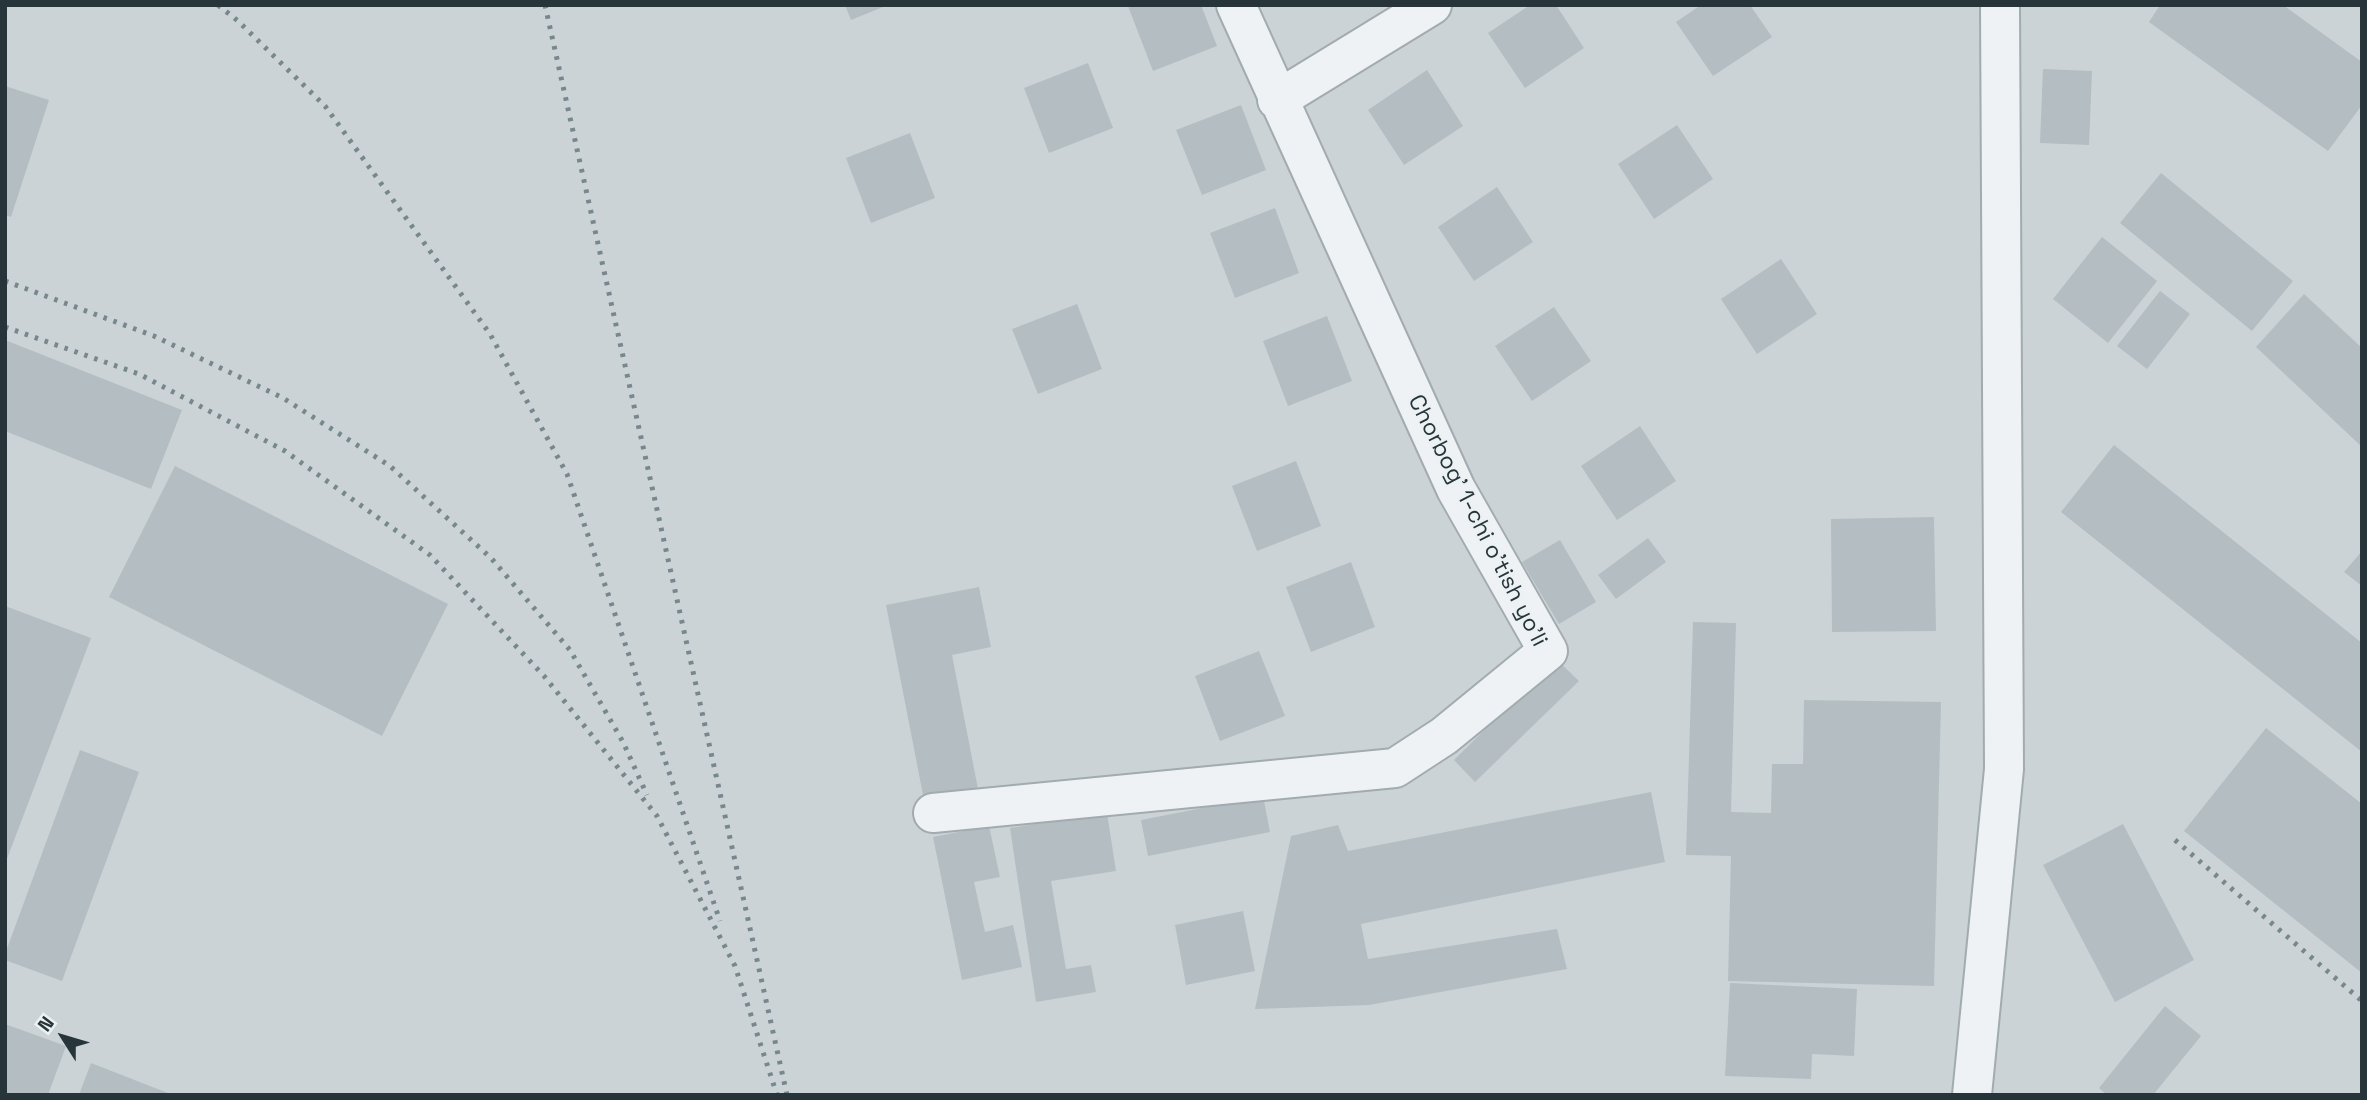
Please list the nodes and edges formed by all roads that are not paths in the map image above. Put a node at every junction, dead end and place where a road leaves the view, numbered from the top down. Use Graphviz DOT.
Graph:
graph roads {
  1 [pos="1236,5"];
  2 [pos="1432,5"];
  3 [pos="2000,5"];
  4 [pos="1277,100"];
  5 [pos="933,813"];
  6 [pos="1972,1095"];
  1 -- 4 [label="street, Chorbog' 1-chi o'tish yo'li"];
  2 -- 4 [label="street"];
  3 -- 6 [label="street"];
  4 -- 5 [label="street, Chorbog' 1-chi o'tish yo'li"];
}
